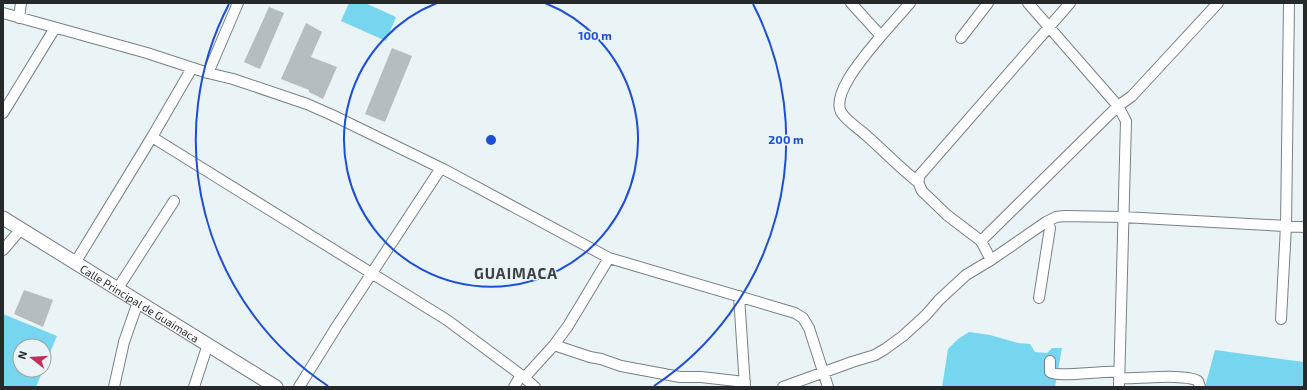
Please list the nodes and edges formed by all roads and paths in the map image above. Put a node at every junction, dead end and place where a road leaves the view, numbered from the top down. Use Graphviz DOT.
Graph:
graph roads {
  1 [pos="21,3"];
  2 [pos="238,3"];
  3 [pos="851,3"];
  4 [pos="910,3"];
  5 [pos="988,3"];
  6 [pos="1028,3"];
  7 [pos="1070,3"];
  8 [pos="1218,3"];
  9 [pos="1289,3"];
  10 [pos="3,13"];
  11 [pos="19,18"];
  12 [pos="1049,27"];
  13 [pos="55,28"];
  14 [pos="881,36"];
  15 [pos="961,38"];
  16 [pos="192,68"];
  17 [pos="208,73"];
  18 [pos="1118,106"];
  19 [pos="3,113"];
  20 [pos="152,137"];
  21 [pos="441,168"];
  22 [pos="918,182"];
  23 [pos="174,200"];
  24 [pos="1123,217"];
  25 [pos="5,221"];
  26 [pos="1046,222"];
  27 [pos="1286,226"];
  28 [pos="1304,227"];
  29 [pos="21,228"];
  30 [pos="981,241"];
  31 [pos="3,250"];
  32 [pos="608,258"];
  33 [pos="991,260"];
  34 [pos="75,263"];
  35 [pos="372,273"];
  36 [pos="118,288"];
  37 [pos="739,296"];
  38 [pos="1039,298"];
  39 [pos="138,302"];
  40 [pos="1281,319"];
  41 [pos="208,344"];
  42 [pos="554,345"];
  43 [pos="1050,361"];
  44 [pos="823,372"];
  45 [pos="523,376"];
  46 [pos="1119,379"];
  47 [pos="745,385"];
  48 [pos="114,387"];
  49 [pos="194,387"];
  50 [pos="276,387"];
  51 [pos="298,387"];
  52 [pos="514,387"];
  53 [pos="534,387"];
  54 [pos="783,387"];
  55 [pos="828,387"];
  56 [pos="1200,387"];
  1 -- 11 [label="street"];
  2 -- 17 [label="street"];
  3 -- 14 [label="street"];
  4 -- 14 [label="street"];
  5 -- 15 [label="street"];
  6 -- 12 [label="street"];
  7 -- 12 [label="street"];
  8 -- 18 [label="street"];
  9 -- 27 [label="street"];
  10 -- 11 [label="street"];
  11 -- 13 [label="street"];
  12 -- 18 [label="street"];
  12 -- 22 [label="street"];
  13 -- 16 [label="street"];
  13 -- 19 [label="street"];
  14 -- 22 [label="street"];
  16 -- 17 [label="street"];
  16 -- 20 [label="street"];
  17 -- 21 [label="street"];
  18 -- 24 [label="street"];
  18 -- 30 [label="street"];
  20 -- 34 [label="street"];
  20 -- 35 [label="street"];
  21 -- 32 [label="street"];
  21 -- 35 [label="street"];
  22 -- 30 [label="street"];
  23 -- 36 [label="street"];
  24 -- 26 [label="street"];
  24 -- 27 [label="street"];
  24 -- 46 [label="street"];
  25 -- 29 [label="main road, Calle Principal de Guaimaca"];
  26 -- 33 [label="street"];
  26 -- 38 [label="street"];
  27 -- 28 [label="street"];
  27 -- 40 [label="street"];
  29 -- 31 [label="street"];
  29 -- 34 [label="main road, Calle Principal de Guaimaca"];
  30 -- 33 [label="street"];
  32 -- 37 [label="street"];
  32 -- 42 [label="street"];
  33 -- 44 [label="street"];
  34 -- 36 [label="main road, Calle Principal de Guaimaca"];
  35 -- 45 [label="street"];
  35 -- 51 [label="street"];
  36 -- 39 [label="main road, Calle Principal de Guaimaca"];
  37 -- 44 [label="street"];
  37 -- 47 [label="street"];
  39 -- 41 [label="main road, Calle Principal de Guaimaca"];
  39 -- 48 [label="street"];
  41 -- 49 [label="street"];
  41 -- 50 [label="main road, Calle Principal de Guaimaca"];
  42 -- 45 [label="street"];
  42 -- 47 [label="street"];
  43 -- 46 [label="street"];
  44 -- 54 [label="street"];
  44 -- 55 [label="street"];
  45 -- 52 [label="street"];
  45 -- 53 [label="street"];
  46 -- 56 [label="street"];
}
